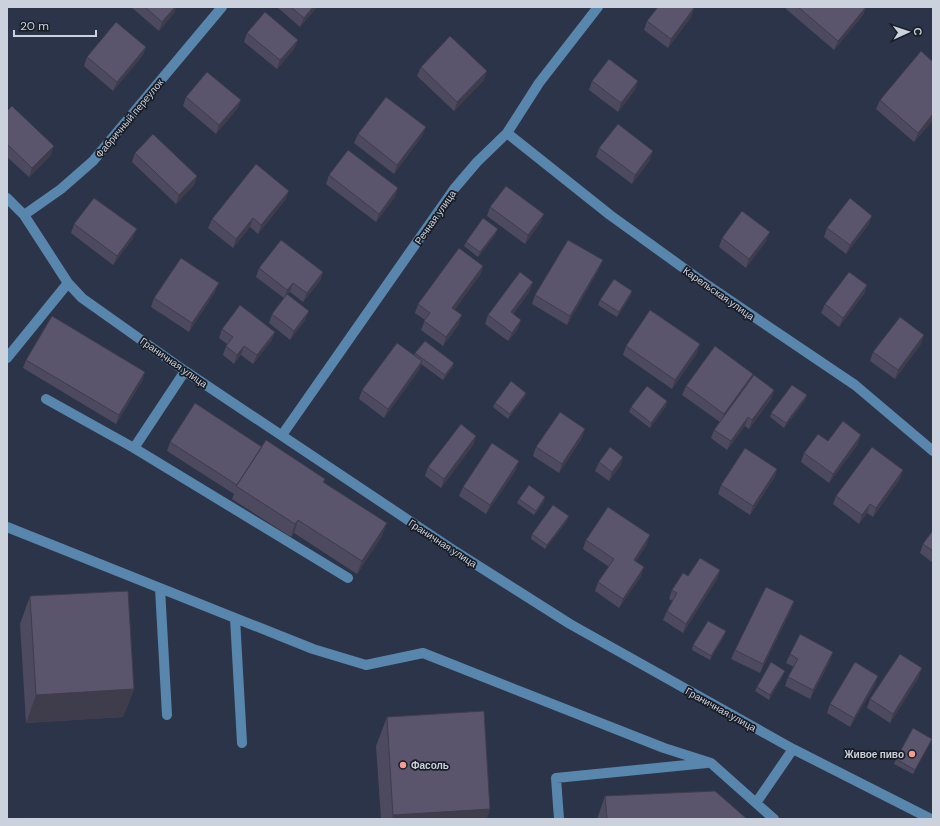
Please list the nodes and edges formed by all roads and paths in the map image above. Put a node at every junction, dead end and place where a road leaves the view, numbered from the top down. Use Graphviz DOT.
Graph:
graph roads {
  1 [pos="222,7"];
  2 [pos="598,7"];
  3 [pos="506,133"];
  4 [pos="7,198"];
  5 [pos="24,215"];
  6 [pos="68,283"];
  7 [pos="7,358"];
  8 [pos="185,371"];
  9 [pos="46,399"];
  10 [pos="282,435"];
  11 [pos="134,448"];
  12 [pos="933,451"];
  13 [pos="7,527"];
  14 [pos="348,578"];
  15 [pos="160,588"];
  16 [pos="235,618"];
  17 [pos="167,715"];
  18 [pos="242,743"];
  19 [pos="793,749"];
  20 [pos="711,763"];
  21 [pos="756,803"];
  22 [pos="559,819"];
  23 [pos="774,819"];
  24 [pos="931,819"];
  1 -- 5 [label="street, Фабричный переулок"];
  2 -- 3 [label="street, Речная улица"];
  3 -- 10 [label="street, Речная улица"];
  3 -- 12 [label="street, Карельская улица"];
  4 -- 5 [label="street, Граничная улица"];
  5 -- 6 [label="street, Граничная улица"];
  6 -- 7 [label="street"];
  6 -- 8 [label="street, Граничная улица"];
  8 -- 10 [label="street, Граничная улица"];
  8 -- 11 [label="street"];
  9 -- 11 [label="street"];
  10 -- 19 [label="street, Граничная улица"];
  11 -- 14 [label="street"];
  13 -- 15 [label="street"];
  15 -- 16 [label="street"];
  15 -- 17 [label="street"];
  16 -- 18 [label="street"];
  16 -- 20 [label="street"];
  19 -- 21 [label="street"];
  19 -- 24 [label="street, Граничная улица"];
  20 -- 21 [label="street"];
  20 -- 22 [label="street"];
  21 -- 23 [label="street"];
}
